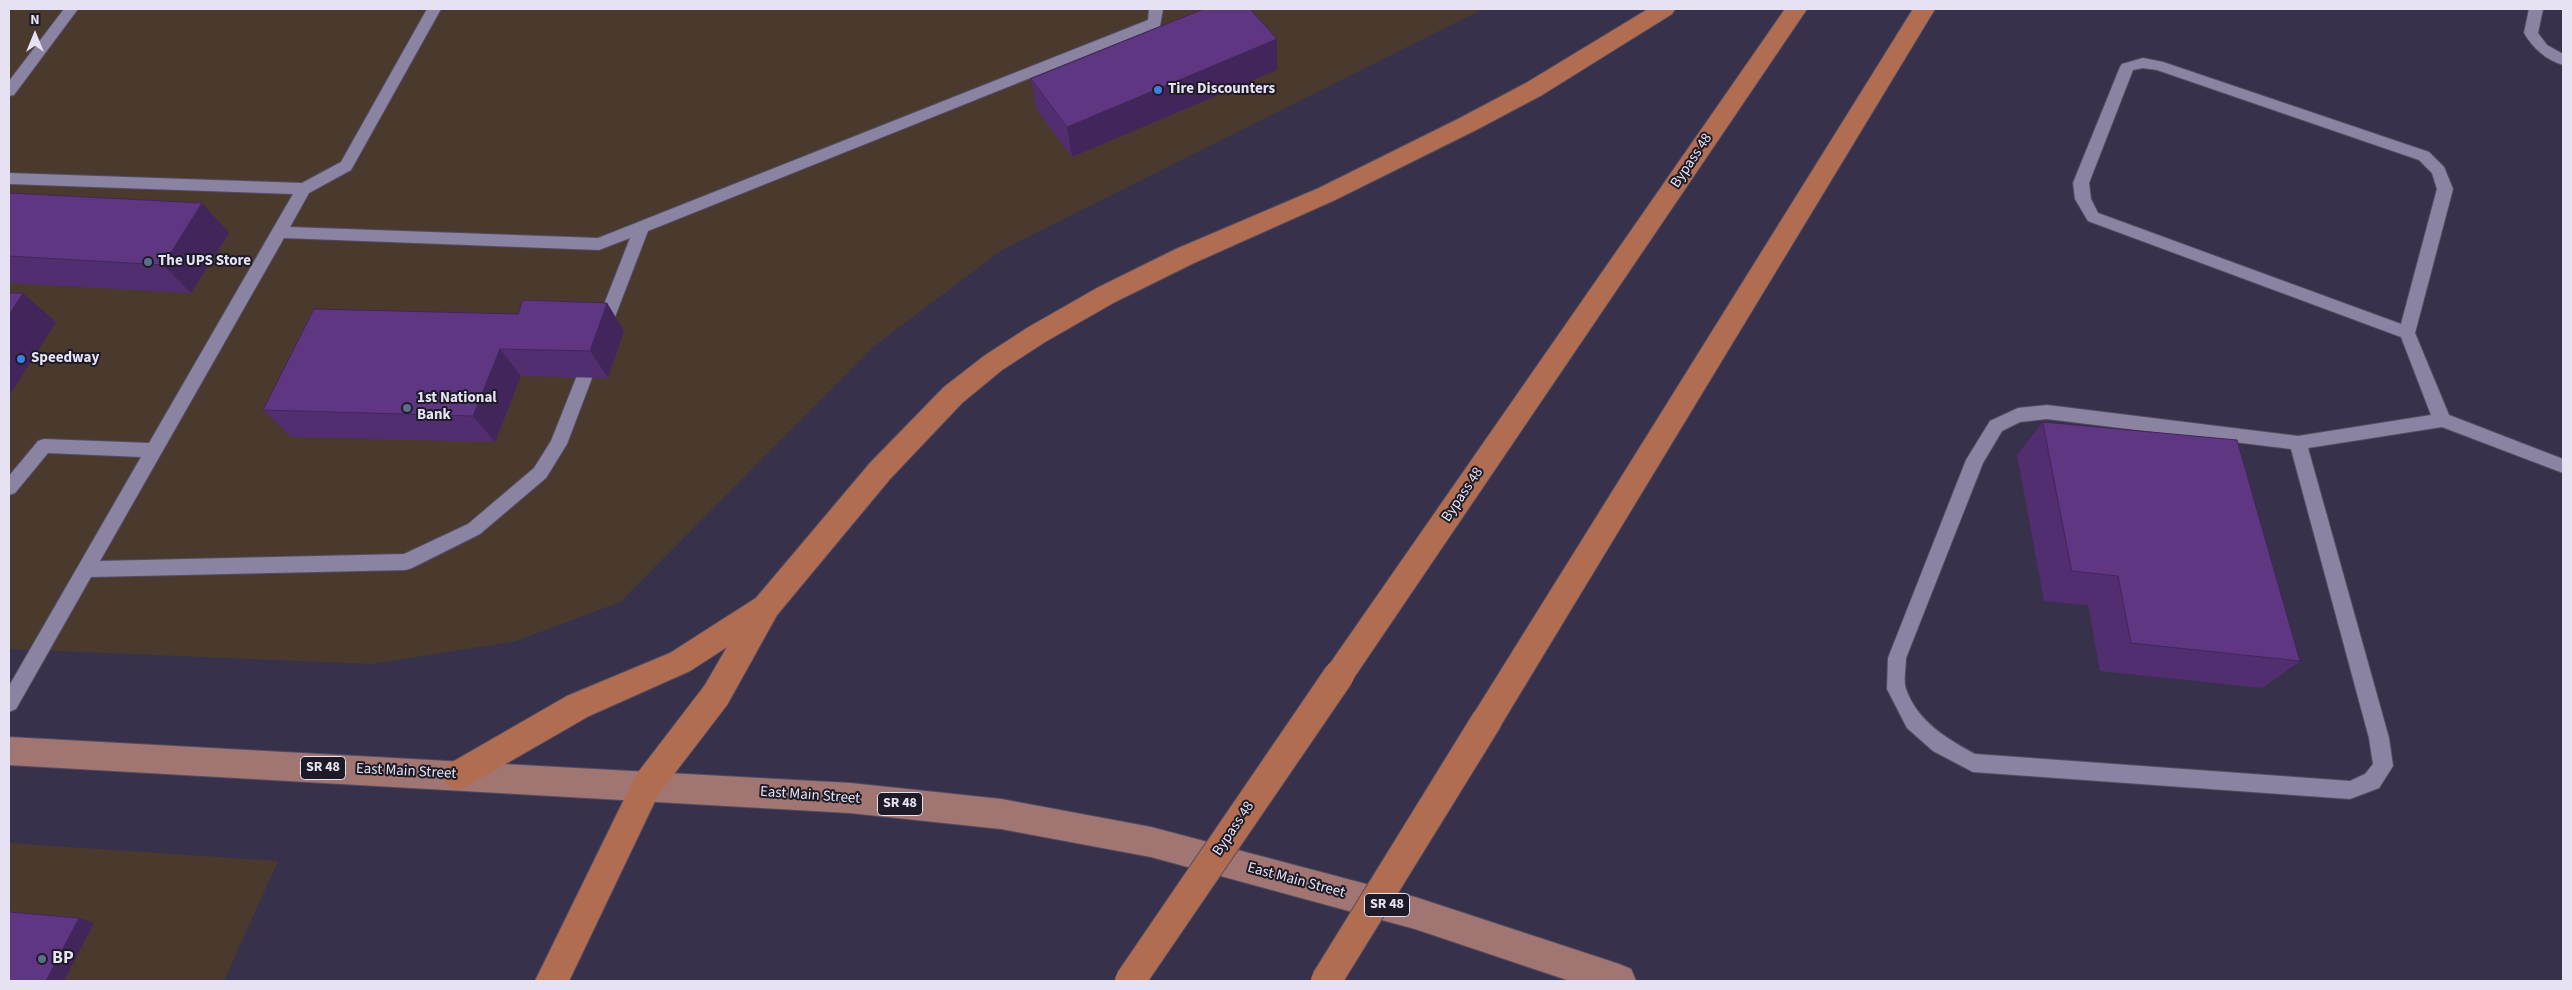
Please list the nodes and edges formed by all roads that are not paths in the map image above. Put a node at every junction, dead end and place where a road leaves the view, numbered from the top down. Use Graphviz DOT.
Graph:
graph roads {
  1 [pos="72,9"];
  2 [pos="434,9"];
  3 [pos="1156,9"];
  4 [pos="1664,9"];
  5 [pos="1796,9"];
  6 [pos="1924,9"];
  7 [pos="2536,9"];
  8 [pos="2563,60"];
  9 [pos="9,91"];
  10 [pos="9,178"];
  11 [pos="304,189"];
  12 [pos="642,227"];
  13 [pos="280,232"];
  14 [pos="602,330"];
  15 [pos="2407,333"];
  16 [pos="584,378"];
  17 [pos="2442,420"];
  18 [pos="2298,443"];
  19 [pos="154,450"];
  20 [pos="2563,466"];
  21 [pos="9,488"];
  22 [pos="85,569"];
  23 [pos="767,606"];
  24 [pos="9,703"];
  25 [pos="9,750"];
  26 [pos="458,775"];
  27 [pos="647,785"];
  28 [pos="552,981"];
  29 [pos="1130,981"];
  30 [pos="1326,981"];
  31 [pos="1619,981"];
  1 -- 9 [label="lane"];
  2 -- 11 [label="lane"];
  3 -- 12 [label="lane"];
  4 -- 23 [label="highway"];
  5 -- 29 [label="highway, Bypass 48, bridge"];
  6 -- 30 [label="highway, bridge"];
  7 -- 8 [label="lane"];
  10 -- 11 [label="lane"];
  11 -- 13 [label="lane"];
  12 -- 13 [label="lane"];
  12 -- 14 [label="lane"];
  13 -- 19 [label="lane"];
  15 -- 15 [label="lane"];
  15 -- 17 [label="lane"];
  16 -- 22 [label="lane"];
  17 -- 18 [label="lane"];
  17 -- 20 [label="lane"];
  18 -- 18 [label="lane"];
  19 -- 21 [label="lane"];
  19 -- 22 [label="lane"];
  22 -- 24 [label="lane"];
  23 -- 26 [label="highway"];
  23 -- 27 [label="highway"];
  25 -- 26 [label="main road, East Main Street / SR 48"];
  26 -- 27 [label="main road, East Main Street / SR 48"];
  27 -- 28 [label="highway"];
  27 -- 31 [label="main road, East Main Street / SR 48"];
}
